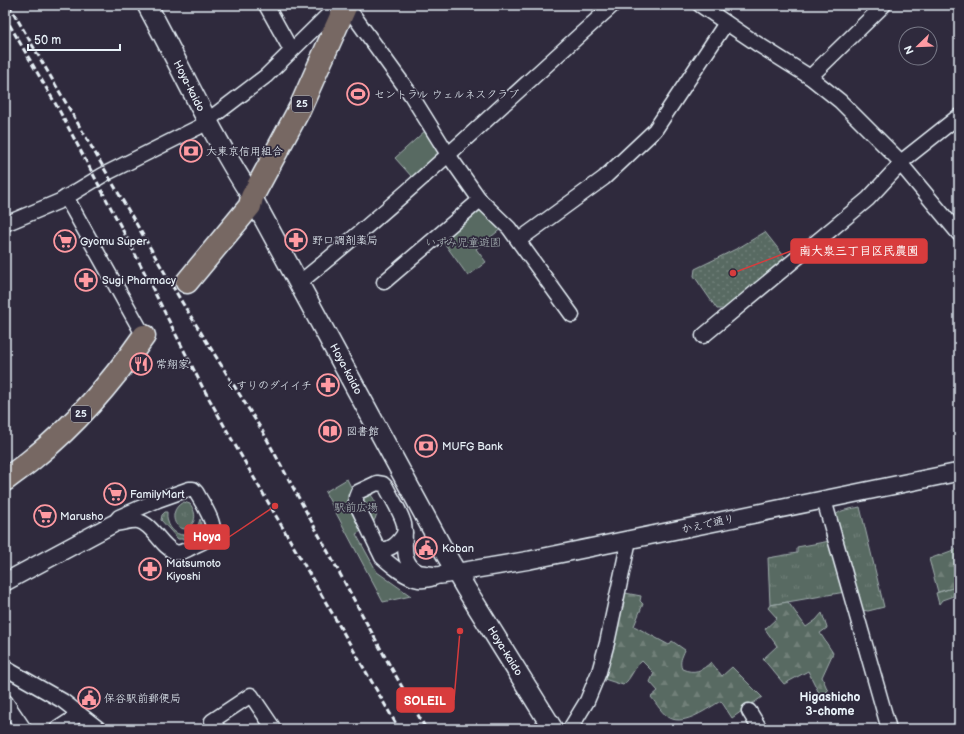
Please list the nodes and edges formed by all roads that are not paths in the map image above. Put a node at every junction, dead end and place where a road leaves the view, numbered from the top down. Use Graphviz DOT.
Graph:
graph roads {
  1 [pos="147,5"];
  2 [pos="266,5"];
  3 [pos="613,5"];
  4 [pos="700,5"];
  5 [pos="884,5"];
  6 [pos="343,6"];
  7 [pos="726,23"];
  8 [pos="291,50"];
  9 [pos="810,77"];
  10 [pos="959,116"];
  11 [pos="207,121"];
  12 [pos="448,156"];
  13 [pos="902,164"];
  14 [pos="66,197"];
  15 [pos="252,197"];
  16 [pos="480,200"];
  17 [pos="5,224"];
  18 [pos="959,234"];
  19 [pos="519,240"];
  20 [pos="187,282"];
  21 [pos="384,282"];
  22 [pos="299,283"];
  23 [pos="572,315"];
  24 [pos="144,336"];
  25 [pos="703,336"];
  26 [pos="959,472"];
  27 [pos="5,480"];
  28 [pos="824,500"];
  29 [pos="113,524"];
  30 [pos="405,532"];
  31 [pos="629,540"];
  32 [pos="378,548"];
  33 [pos="449,574"];
  34 [pos="5,582"];
  35 [pos="5,668"];
  36 [pos="5,701"];
  37 [pos="749,711"];
  38 [pos="80,714"];
  39 [pos="24,729"];
  40 [pos="57,729"];
  41 [pos="99,729"];
  42 [pos="218,729"];
  43 [pos="274,729"];
  44 [pos="553,729"];
  45 [pos="570,729"];
  46 [pos="760,729"];
  47 [pos="889,729"];
  1 -- 11 [label="main road, Hoya-kaido"];
  2 -- 8 [label="street"];
  3 -- 12 [label="street"];
  4 -- 7 [label="street"];
  5 -- 9 [label="street"];
  6 -- 8 [label="street"];
  6 -- 12 [label="street"];
  6 -- 15 [label="main road, 25"];
  7 -- 9 [label="street"];
  7 -- 19 [label="street"];
  8 -- 11 [label="street"];
  9 -- 13 [label="street"];
  10 -- 13 [label="street"];
  11 -- 14 [label="street"];
  11 -- 15 [label="main road, Hoya-kaido"];
  12 -- 16 [label="street"];
  12 -- 22 [label="street"];
  13 -- 18 [label="street"];
  13 -- 25 [label="street"];
  14 -- 17 [label="street"];
  14 -- 24 [label="street"];
  15 -- 20 [label="main road, 25"];
  15 -- 22 [label="main road, Hoya-kaido"];
  16 -- 19 [label="street"];
  16 -- 21 [label="street"];
  19 -- 23 [label="street"];
  22 -- 33 [label="main road, Hoya-kaido"];
  24 -- 27 [label="main road, 25"];
  26 -- 28 [label="street, かえで通り"];
  28 -- 31 [label="street, かえで通り"];
  28 -- 47 [label="street"];
  29 -- 29 [label="street"];
  29 -- 34 [label="street"];
  30 -- 32 [label="street"];
  30 -- 32 [label="street"];
  30 -- 33 [label="street"];
  31 -- 33 [label="street, かえで通り"];
  31 -- 45 [label="street"];
  32 -- 33 [label="street"];
  33 -- 44 [label="main road, Hoya-kaido"];
  35 -- 38 [label="street"];
  36 -- 39 [label="street"];
  37 -- 46 [label="street"];
  38 -- 40 [label="street"];
  38 -- 41 [label="street"];
  42 -- 43 [label="street"];
}
